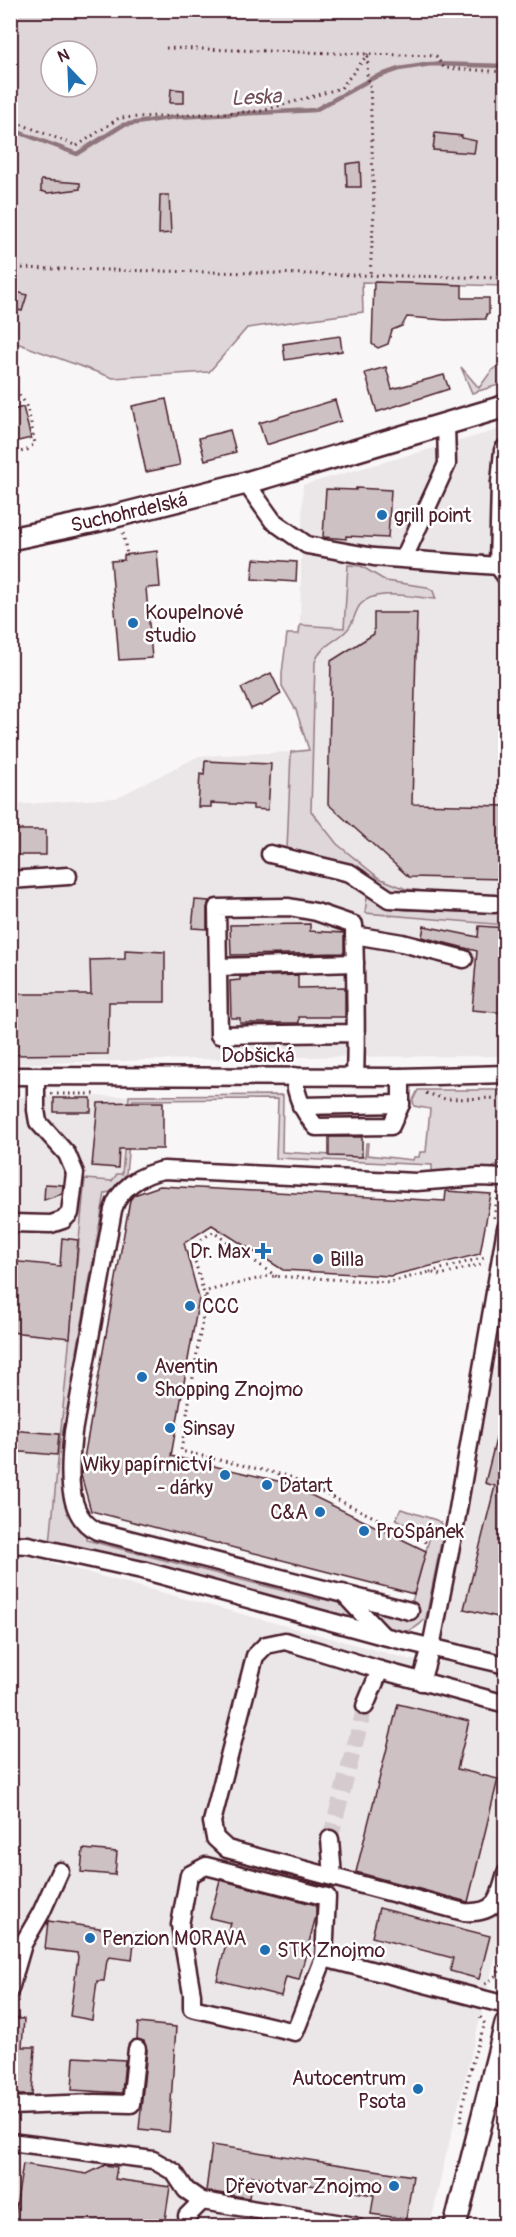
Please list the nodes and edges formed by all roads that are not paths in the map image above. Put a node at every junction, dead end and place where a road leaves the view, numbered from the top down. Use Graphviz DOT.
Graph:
graph roads {
  1 [pos="506,406"];
  2 [pos="446,424"];
  3 [pos="506,447"];
  4 [pos="246,483"];
  5 [pos="503,483"];
  6 [pos="10,539"];
  7 [pos="404,558"];
  8 [pos="502,571"];
  9 [pos="270,854"];
  10 [pos="68,876"];
  11 [pos="10,879"];
  12 [pos="495,904"];
  13 [pos="354,935"];
  14 [pos="464,958"];
  15 [pos="355,963"];
  16 [pos="218,968"];
  17 [pos="356,1033"];
  18 [pos="506,1074"];
  19 [pos="10,1076"];
  20 [pos="36,1076"];
  21 [pos="294,1076"];
  22 [pos="355,1077"];
  23 [pos="401,1077"];
  24 [pos="396,1114"];
  25 [pos="308,1116"];
  26 [pos="499,1182"];
  27 [pos="10,1223"];
  28 [pos="499,1228"];
  29 [pos="499,1302"];
  30 [pos="10,1544"];
  31 [pos="343,1593"];
  32 [pos="410,1611"];
  33 [pos="383,1636"];
  34 [pos="431,1647"];
  35 [pos="506,1665"];
  36 [pos="380,1670"];
  37 [pos="422,1682"];
  38 [pos="506,1704"];
  39 [pos="364,1706"];
  40 [pos="330,1839"];
  41 [pos="60,1871"];
  42 [pos="506,1873"];
  43 [pos="333,1877"];
  44 [pos="324,1958"];
  45 [pos="10,1989"];
  46 [pos="506,2005"];
  47 [pos="506,2024"];
  48 [pos="137,2049"];
  49 [pos="10,2106"];
  50 [pos="10,2142"];
  51 [pos="202,2201"];
  52 [pos="187,2216"];
  53 [pos="355,2226"];
  54 [pos="456,2226"];
  1 -- 2 [label="main road, Suchohrdelská"];
  2 -- 4 [label="main road, Suchohrdelská"];
  2 -- 7 [label="street"];
  3 -- 5 [label="street"];
  4 -- 6 [label="main road, Suchohrdelská"];
  4 -- 7 [label="street"];
  5 -- 8 [label="street"];
  7 -- 8 [label="street"];
  9 -- 12 [label="street"];
  10 -- 11 [label="street"];
  13 -- 14 [label="street"];
  13 -- 15 [label="street"];
  13 -- 16 [label="street"];
  15 -- 16 [label="street"];
  15 -- 17 [label="street"];
  16 -- 17 [label="street"];
  17 -- 22 [label="street"];
  18 -- 23 [label="street, Dobšická"];
  19 -- 20 [label="street, Dobšická"];
  20 -- 21 [label="street, Dobšická"];
  20 -- 27 [label="street"];
  21 -- 22 [label="street, Dobšická"];
  21 -- 25 [label="street"];
  22 -- 23 [label="street, Dobšická"];
  23 -- 24 [label="street"];
  24 -- 25 [label="street"];
  24 -- 25 [label="street"];
  26 -- 31 [label="street"];
  28 -- 29 [label="street"];
  29 -- 34 [label="street"];
  30 -- 33 [label="street"];
  31 -- 32 [label="street"];
  31 -- 33 [label="street"];
  33 -- 34 [label="street"];
  34 -- 35 [label="street"];
  34 -- 37 [label="street"];
  36 -- 37 [label="street"];
  36 -- 39 [label="street"];
  36 -- 43 [label="street"];
  37 -- 38 [label="street"];
  40 -- 43 [label="street"];
  41 -- 45 [label="street"];
  42 -- 43 [label="street"];
  44 -- 44 [label="street"];
  44 -- 46 [label="street"];
  47 -- 54 [label="main road"];
  48 -- 49 [label="street"];
  50 -- 51 [label="street"];
  51 -- 52 [label="street"];
  51 -- 53 [label="street"];
}
